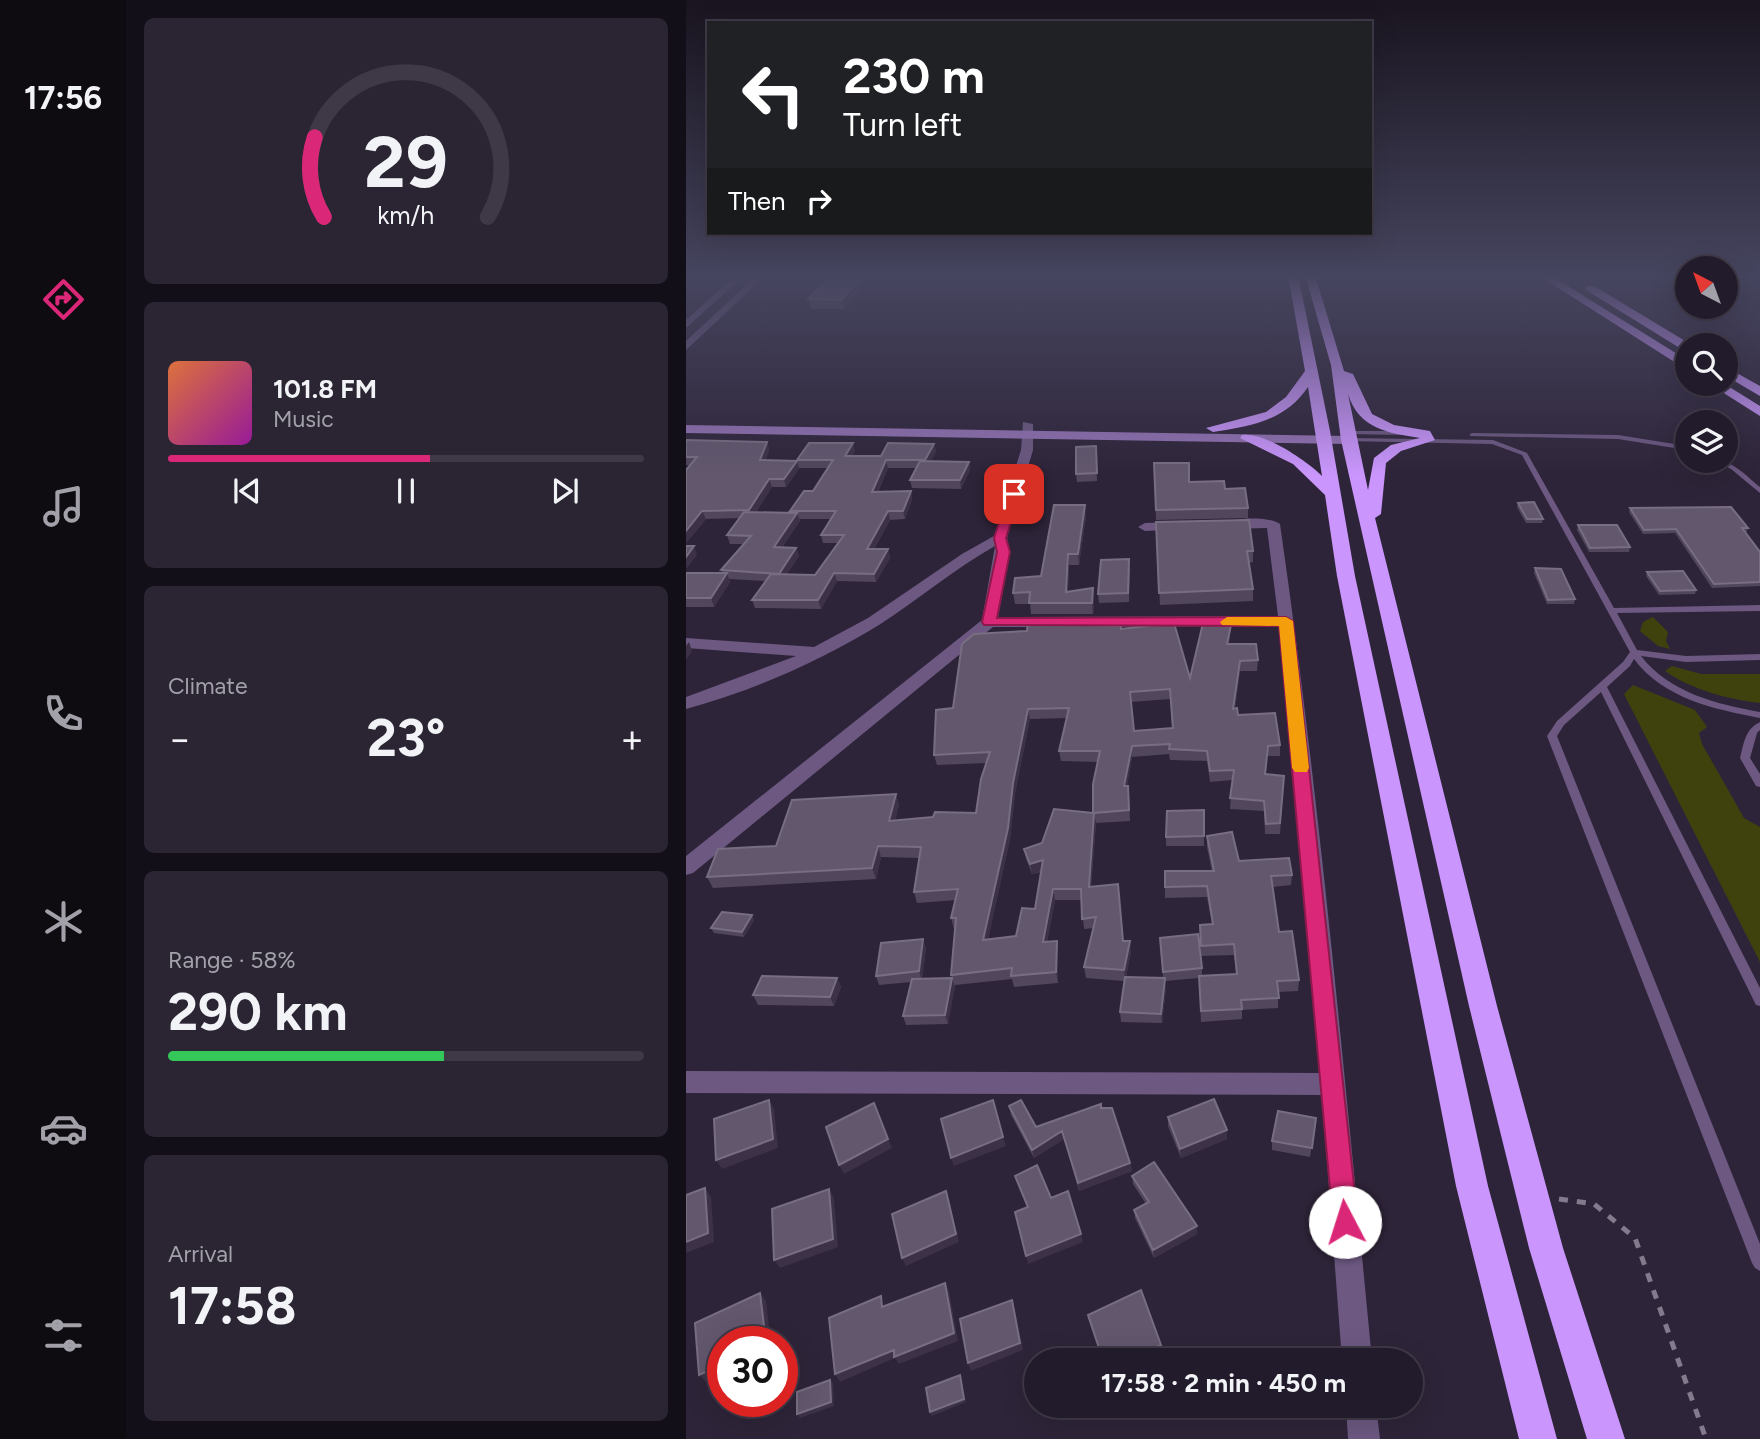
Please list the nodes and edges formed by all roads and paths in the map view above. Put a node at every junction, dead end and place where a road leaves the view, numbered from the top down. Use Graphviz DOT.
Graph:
graph roads {
  1 [pos="1305,342"];
  2 [pos="1330,342"];
  3 [pos="1649,342"];
  4 [pos="1675,358"];
  5 [pos="1337,365"];
  6 [pos="1310,373"];
  7 [pos="1738,378"];
  8 [pos="1760,392"];
  9 [pos="1735,396"];
  10 [pos="1760,412"];
  11 [pos="686,418"];
  12 [pos="1213,428"];
  13 [pos="686,429"];
  14 [pos="1027,430"];
  15 [pos="1336,435"];
  16 [pos="1427,437"];
  17 [pos="1247,438"];
  18 [pos="1675,446"];
  19 [pos="1738,472"];
  20 [pos="1760,491"];
  21 [pos="1332,494"];
  22 [pos="1371,526"];
  23 [pos="1145,527"];
  24 [pos="1000,538"];
  25 [pos="1760,608"];
  26 [pos="1611,611"];
  27 [pos="1286,621"];
  28 [pos="989,622"];
  29 [pos="686,643"];
  30 [pos="820,652"];
  31 [pos="1634,652"];
  32 [pos="1760,657"];
  33 [pos="1602,686"];
  34 [pos="686,703"];
  35 [pos="1760,715"];
  36 [pos="1760,725"];
  37 [pos="1760,783"];
  38 [pos="686,867"];
  39 [pos="1760,1000"];
  40 [pos="686,1082"];
  41 [pos="1333,1084"];
  42 [pos="1532,1195"];
  43 [pos="1760,1263"];
  44 [pos="1356,1348"];
  45 [pos="1362,1418"];
  46 [pos="1364,1439"];
  47 [pos="1538,1439"];
  48 [pos="1605,1439"];
  49 [pos="1706,1439"];
  1 -- 6 [label="highway"];
  2 -- 5 [label="highway"];
  3 -- 4 [label="highway"];
  5 -- 15 [label="highway"];
  5 -- 16 [label="highway"];
  6 -- 12 [label="highway"];
  6 -- 15 [label="highway"];
  7 -- 8 [label="highway"];
  9 -- 10 [label="highway"];
  11 -- 14 [label="street"];
  12 -- 14 [label="street"];
  12 -- 15 [label="street"];
  13 -- 14 [label="street"];
  14 -- 17 [label="street"];
  14 -- 24 [label="street"];
  15 -- 16 [label="lane"];
  15 -- 17 [label="street"];
  15 -- 21 [label="highway"];
  15 -- 22 [label="highway"];
  16 -- 18 [label="lane"];
  16 -- 22 [label="highway"];
  16 -- 26 [label="lane"];
  17 -- 21 [label="highway"];
  19 -- 20 [label="lane"];
  21 -- 47 [label="highway"];
  22 -- 42 [label="highway"];
  23 -- 27 [label="street"];
  24 -- 28 [label="street"];
  24 -- 30 [label="street"];
  25 -- 26 [label="lane"];
  26 -- 31 [label="lane"];
  27 -- 28 [label="street"];
  27 -- 41 [label="street"];
  28 -- 38 [label="street"];
  29 -- 30 [label="street"];
  30 -- 34 [label="street"];
  31 -- 32 [label="lane"];
  31 -- 33 [label="lane"];
  31 -- 35 [label="lane"];
  33 -- 39 [label="lane"];
  33 -- 43 [label="lane"];
  36 -- 37 [label="lane"];
  40 -- 41 [label="street"];
  41 -- 44 [label="street"];
  42 -- 48 [label="highway"];
  42 -- 49 [label="path"];
  45 -- 46 [label="street"];
}
